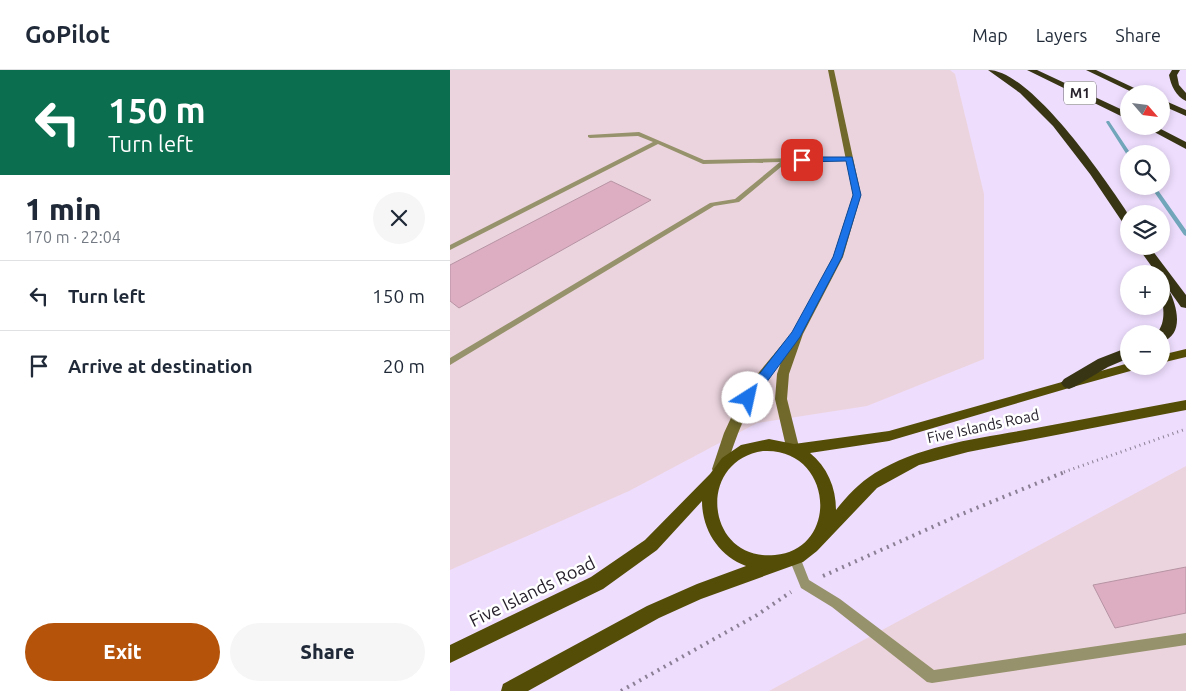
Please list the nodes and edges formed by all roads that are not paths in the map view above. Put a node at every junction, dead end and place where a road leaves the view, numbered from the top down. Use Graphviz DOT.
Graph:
graph roads {
  1 [pos="831,70"];
  2 [pos="992,70"];
  3 [pos="1031,70"];
  4 [pos="1090,70"];
  5 [pos="1176,70"];
  6 [pos="1123,85"];
  7 [pos="1186,98"];
  8 [pos="1170,106"];
  9 [pos="1120,113"];
  10 [pos="1186,113"];
  11 [pos="1165,135"];
  12 [pos="590,136"];
  13 [pos="658,142"];
  14 [pos="1186,146"];
  15 [pos="849,159"];
  16 [pos="786,160"];
  17 [pos="1120,210"];
  18 [pos="450,248"];
  19 [pos="1149,255"];
  20 [pos="1186,304"];
  21 [pos="1170,311"];
  22 [pos="1170,325"];
  23 [pos="797,334"];
  24 [pos="1186,353"];
  25 [pos="1120,356"];
  26 [pos="1170,357"];
  27 [pos="450,362"];
  28 [pos="1120,370"];
  29 [pos="1069,383"];
  30 [pos="1186,405"];
  31 [pos="794,448"];
  32 [pos="718,473"];
  33 [pos="817,540"];
  34 [pos="787,559"];
  35 [pos="1186,639"];
  36 [pos="450,654"];
  37 [pos="510,691"];
  1 -- 15 [label="main road"];
  2 -- 17 [label="highway"];
  3 -- 9 [label="highway, M1"];
  4 -- 6 [label="highway, M1"];
  5 -- 7 [label="highway"];
  8 -- 10 [label="highway"];
  11 -- 14 [label="highway"];
  12 -- 13 [label="lane"];
  13 -- 16 [label="lane"];
  13 -- 18 [label="lane"];
  15 -- 16 [label="lane"];
  15 -- 23 [label="main road"];
  16 -- 27 [label="lane"];
  19 -- 20 [label="highway"];
  21 -- 22 [label="highway"];
  23 -- 31 [label="main road"];
  23 -- 32 [label="main road"];
  24 -- 26 [label="main road"];
  25 -- 29 [label="highway"];
  28 -- 29 [label="main road, Five Islands Road"];
  29 -- 31 [label="main road, Five Islands Road"];
  30 -- 33 [label="main road, Five Islands Road"];
  31 -- 32 [label="main road"];
  31 -- 33 [label="main road"];
  32 -- 34 [label="main road"];
  32 -- 36 [label="main road, Five Islands Road"];
  33 -- 34 [label="main road"];
  34 -- 35 [label="lane"];
  34 -- 37 [label="main road"];
}
